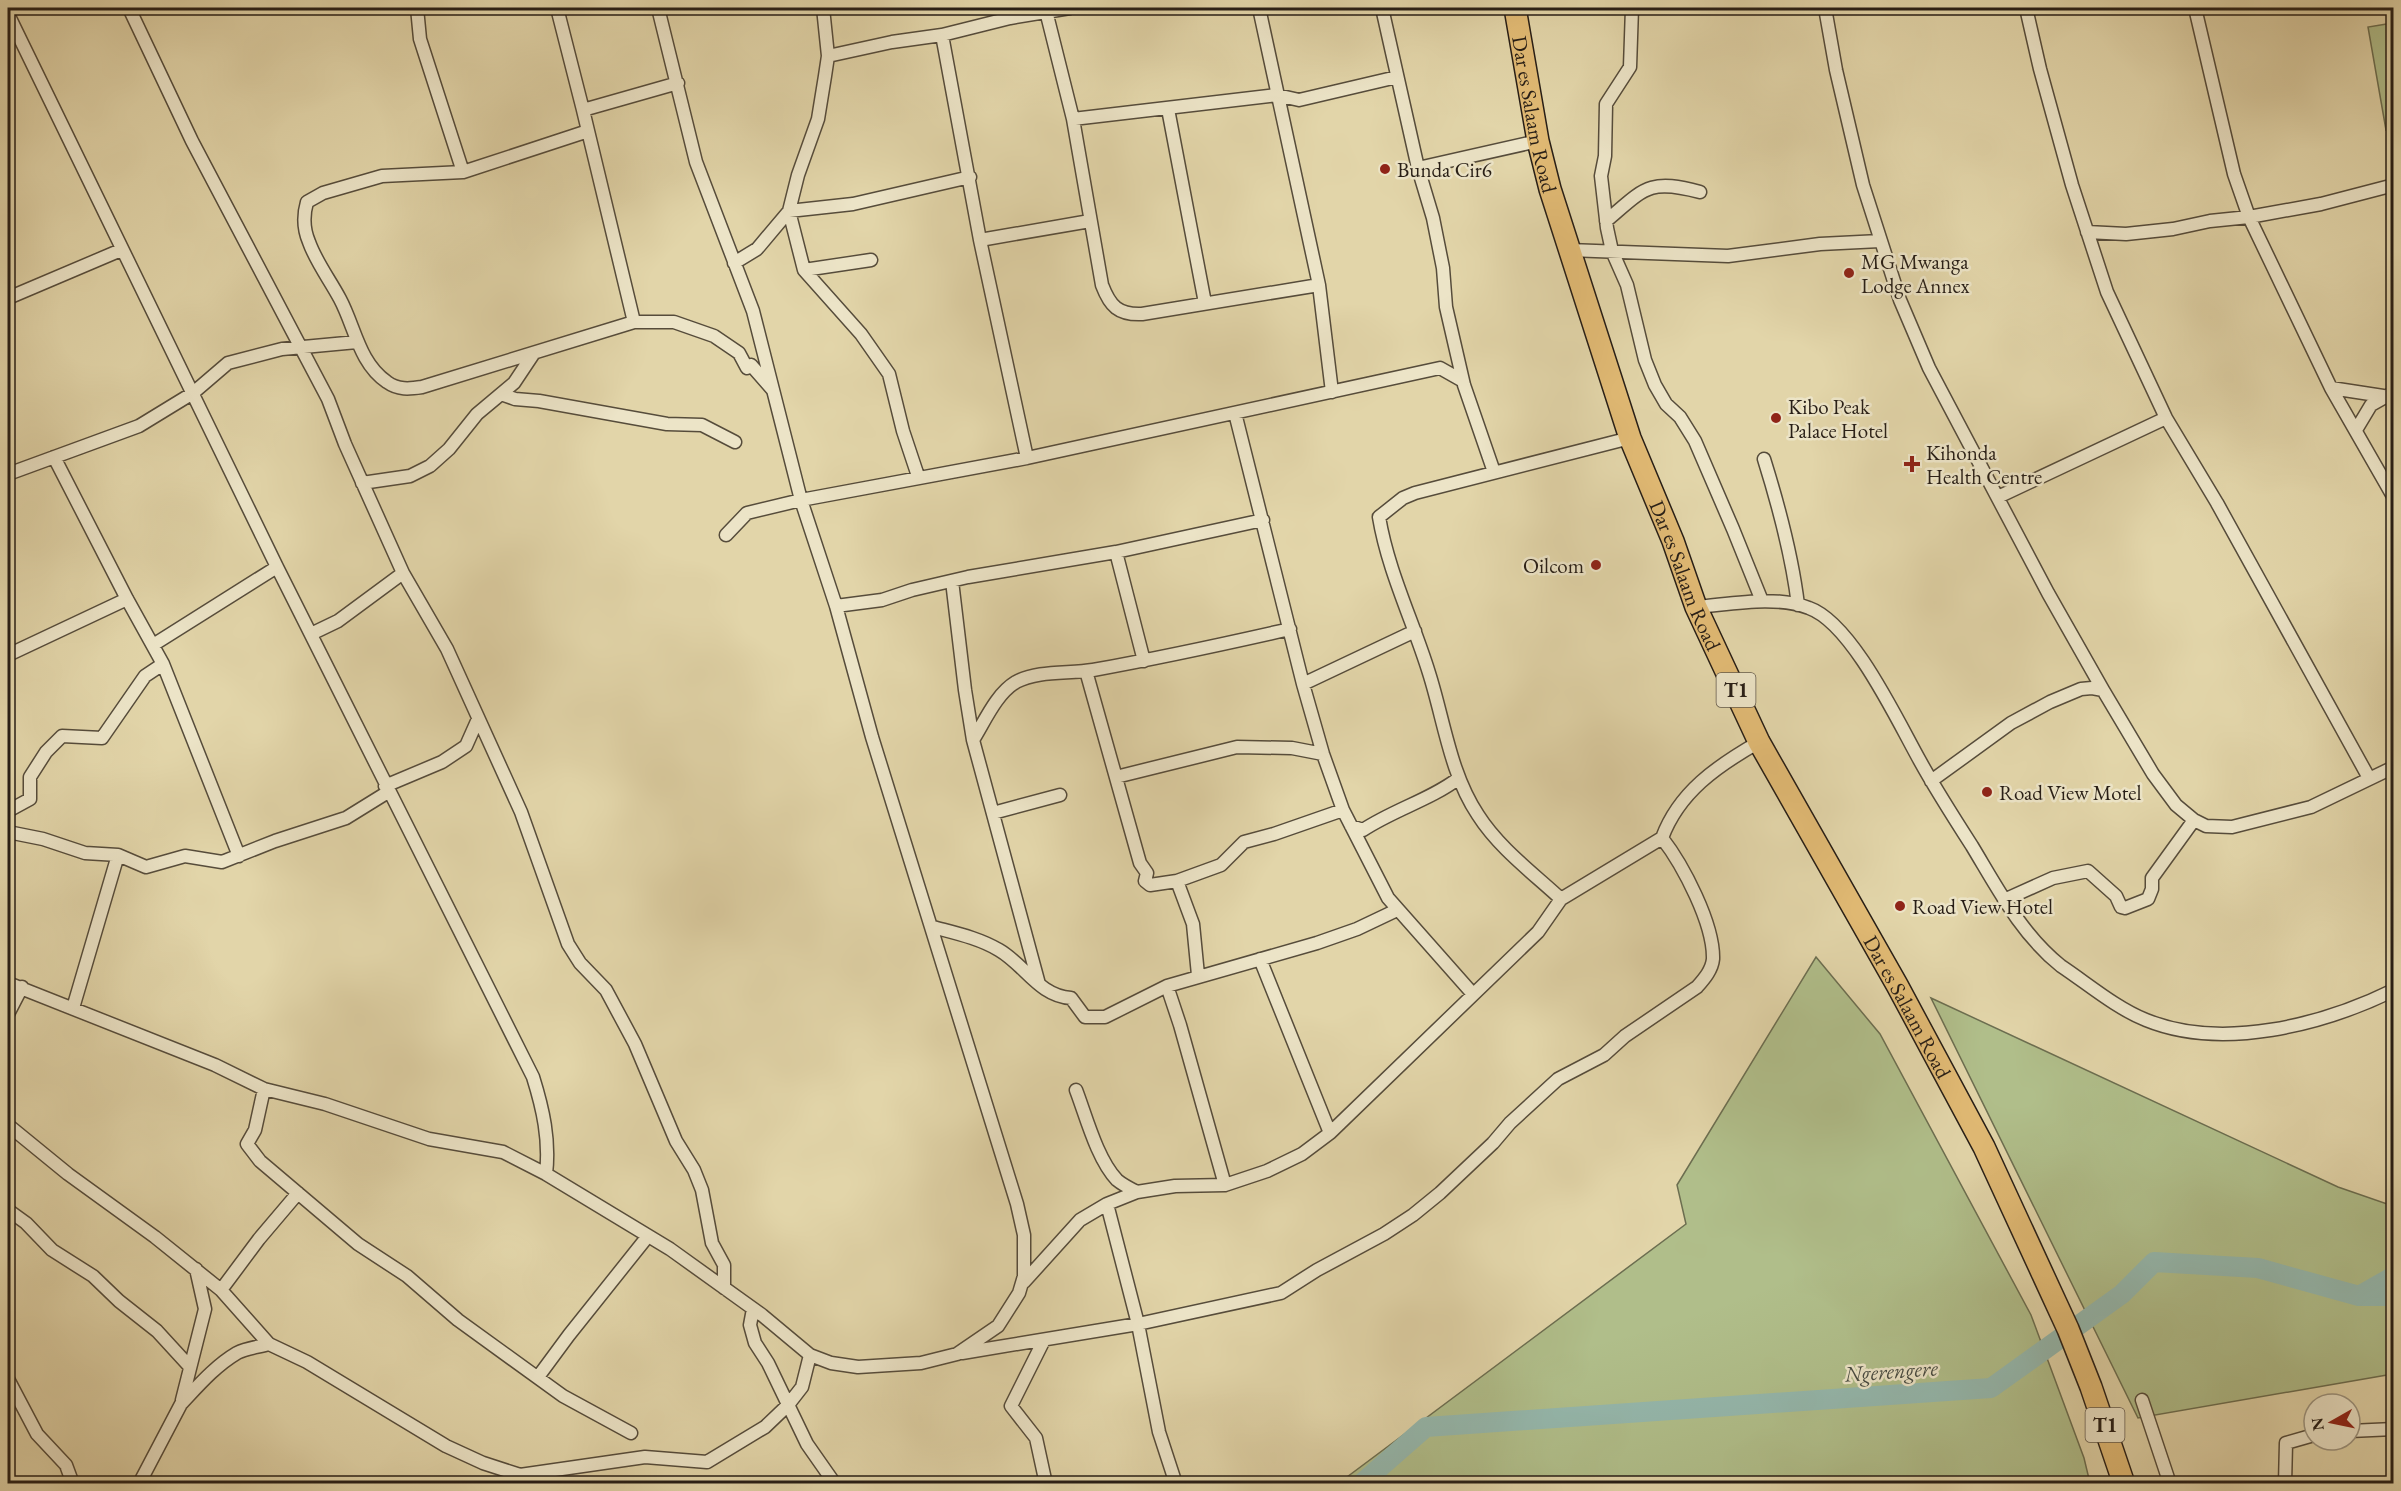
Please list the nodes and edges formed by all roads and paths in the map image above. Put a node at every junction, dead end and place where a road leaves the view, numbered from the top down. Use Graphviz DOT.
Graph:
graph roads {
  1 [pos="129,8"];
  2 [pos="417,8"];
  3 [pos="557,8"];
  4 [pos="658,8"];
  5 [pos="823,8"];
  6 [pos="1070,8"];
  7 [pos="1259,8"];
  8 [pos="1382,8"];
  9 [pos="1515,8"];
  10 [pos="1632,8"];
  11 [pos="1824,8"];
  12 [pos="2026,8"];
  13 [pos="2195,8"];
  14 [pos="1046,11"];
  15 [pos="8,14"];
  16 [pos="942,35"];
  17 [pos="828,56"];
  18 [pos="1397,77"];
  19 [pos="678,82"];
  20 [pos="1276,94"];
  21 [pos="1168,108"];
  22 [pos="583,110"];
  23 [pos="1073,119"];
  24 [pos="588,131"];
  25 [pos="1538,141"];
  26 [pos="1418,168"];
  27 [pos="463,172"];
  28 [pos="970,177"];
  29 [pos="2394,185"];
  30 [pos="1700,192"];
  31 [pos="789,211"];
  32 [pos="2249,217"];
  33 [pos="1090,221"];
  34 [pos="1606,221"];
  35 [pos="2087,232"];
  36 [pos="980,240"];
  37 [pos="1880,242"];
  38 [pos="121,250"];
  39 [pos="1569,250"];
  40 [pos="1612,251"];
  41 [pos="871,260"];
  42 [pos="734,262"];
  43 [pos="804,270"];
  44 [pos="1318,285"];
  45 [pos="8,298"];
  46 [pos="1205,303"];
  47 [pos="634,322"];
  48 [pos="357,342"];
  49 [pos="301,347"];
  50 [pos="534,353"];
  51 [pos="1463,381"];
  52 [pos="2331,388"];
  53 [pos="775,392"];
  54 [pos="1332,392"];
  55 [pos="193,393"];
  56 [pos="501,394"];
  57 [pos="2388,394"];
  58 [pos="1234,413"];
  59 [pos="2166,418"];
  60 [pos="2356,430"];
  61 [pos="1630,438"];
  62 [pos="735,442"];
  63 [pos="54,457"];
  64 [pos="1027,458"];
  65 [pos="1764,459"];
  66 [pos="1494,472"];
  67 [pos="8,474"];
  68 [pos="918,476"];
  69 [pos="362,483"];
  70 [pos="1998,497"];
  71 [pos="2394,498"];
  72 [pos="801,500"];
  73 [pos="1263,520"];
  74 [pos="726,535"];
  75 [pos="1116,552"];
  76 [pos="276,567"];
  77 [pos="403,573"];
  78 [pos="952,581"];
  79 [pos="127,599"];
  80 [pos="1762,602"];
  81 [pos="1798,605"];
  82 [pos="836,606"];
  83 [pos="1696,607"];
  84 [pos="1290,629"];
  85 [pos="1415,631"];
  86 [pos="311,634"];
  87 [pos="153,645"];
  88 [pos="8,655"];
  89 [pos="1144,661"];
  90 [pos="164,664"];
  91 [pos="1086,671"];
  92 [pos="1303,684"];
  93 [pos="2103,690"];
  94 [pos="478,719"];
  95 [pos="974,740"];
  96 [pos="1759,742"];
  97 [pos="1323,754"];
  98 [pos="2394,767"];
  99 [pos="1116,777"];
  100 [pos="1460,778"];
  101 [pos="2368,778"];
  102 [pos="1931,781"];
  103 [pos="387,789"];
  104 [pos="1060,795"];
  105 [pos="1343,810"];
  106 [pos="8,811"];
  107 [pos="993,813"];
  108 [pos="2194,820"];
  109 [pos="1352,826"];
  110 [pos="8,832"];
  111 [pos="1662,838"];
  112 [pos="118,855"];
  113 [pos="238,856"];
  114 [pos="1177,881"];
  115 [pos="1561,899"];
  116 [pos="2004,900"];
  117 [pos="1397,910"];
  118 [pos="933,927"];
  119 [pos="1260,959"];
  120 [pos="1198,975"];
  121 [pos="8,983"];
  122 [pos="1039,985"];
  123 [pos="1167,986"];
  124 [pos="22,987"];
  125 [pos="2394,990"];
  126 [pos="1472,993"];
  127 [pos="73,1008"];
  128 [pos="8,1014"];
  129 [pos="264,1089"];
  130 [pos="1076,1090"];
  131 [pos="8,1125"];
  132 [pos="1330,1133"];
  133 [pos="546,1174"];
  134 [pos="1225,1185"];
  135 [pos="1137,1192"];
  136 [pos="298,1193"];
  137 [pos="1107,1204"];
  138 [pos="8,1210"];
  139 [pos="648,1236"];
  140 [pos="196,1269"];
  141 [pos="1021,1285"];
  142 [pos="724,1288"];
  143 [pos="221,1290"];
  144 [pos="753,1308"];
  145 [pos="1138,1323"];
  146 [pos="1044,1340"];
  147 [pos="269,1344"];
  148 [pos="957,1354"];
  149 [pos="810,1355"];
  150 [pos="190,1367"];
  151 [pos="538,1377"];
  152 [pos="8,1379"];
  153 [pos="2142,1400"];
  154 [pos="181,1404"];
  155 [pos="788,1406"];
  156 [pos="2394,1429"];
  157 [pos="2362,1430"];
  158 [pos="631,1433"];
  159 [pos="2302,1438"];
  160 [pos="74,1484"];
  161 [pos="139,1484"];
  162 [pos="834,1484"];
  163 [pos="1046,1484"];
  164 [pos="1176,1484"];
  165 [pos="2124,1484"];
  166 [pos="2170,1484"];
  167 [pos="2285,1484"];
  1 -- 49 [label="street"];
  2 -- 27 [label="street"];
  3 -- 22 [label="street"];
  4 -- 19 [label="street"];
  5 -- 17 [label="street"];
  6 -- 14 [label="street"];
  7 -- 20 [label="street"];
  8 -- 18 [label="street"];
  9 -- 25 [label="highway, Dar es Salaam Road / T1"];
  10 -- 34 [label="street"];
  11 -- 37 [label="street"];
  12 -- 35 [label="street"];
  13 -- 32 [label="street"];
  14 -- 16 [label="street"];
  14 -- 23 [label="street"];
  15 -- 38 [label="street"];
  16 -- 17 [label="street"];
  16 -- 28 [label="street"];
  17 -- 31 [label="street"];
  18 -- 20 [label="street"];
  18 -- 26 [label="street"];
  19 -- 22 [label="street"];
  19 -- 42 [label="street"];
  20 -- 21 [label="street"];
  20 -- 44 [label="street"];
  21 -- 23 [label="street"];
  21 -- 46 [label="street"];
  22 -- 24 [label="street"];
  23 -- 33 [label="street"];
  24 -- 27 [label="street"];
  24 -- 47 [label="street"];
  25 -- 26 [label="street"];
  25 -- 39 [label="highway, Dar es Salaam Road / T1"];
  26 -- 51 [label="street"];
  27 -- 48 [label="street"];
  28 -- 31 [label="street"];
  28 -- 36 [label="street"];
  29 -- 32 [label="street"];
  30 -- 34 [label="street"];
  31 -- 42 [label="street"];
  31 -- 43 [label="street"];
  32 -- 35 [label="street"];
  32 -- 52 [label="street"];
  33 -- 36 [label="street"];
  33 -- 46 [label="street"];
  34 -- 40 [label="street"];
  35 -- 59 [label="street"];
  36 -- 64 [label="street"];
  37 -- 40 [label="street"];
  37 -- 70 [label="street"];
  38 -- 45 [label="street"];
  38 -- 55 [label="street"];
  39 -- 40 [label="street"];
  39 -- 61 [label="highway, Dar es Salaam Road / T1"];
  40 -- 80 [label="street"];
  41 -- 43 [label="street"];
  42 -- 53 [label="street"];
  43 -- 68 [label="street"];
  44 -- 46 [label="street"];
  44 -- 54 [label="street"];
  47 -- 50 [label="street"];
  47 -- 53 [label="street"];
  48 -- 49 [label="street"];
  48 -- 50 [label="street"];
  49 -- 55 [label="street"];
  49 -- 69 [label="street"];
  50 -- 56 [label="street"];
  51 -- 54 [label="street"];
  51 -- 66 [label="street"];
  52 -- 57 [label="street"];
  52 -- 60 [label="street"];
  53 -- 72 [label="street"];
  54 -- 58 [label="street"];
  55 -- 63 [label="street"];
  55 -- 76 [label="street"];
  56 -- 62 [label="street"];
  56 -- 69 [label="street"];
  57 -- 60 [label="street"];
  58 -- 64 [label="street"];
  58 -- 73 [label="street"];
  59 -- 70 [label="street"];
  59 -- 101 [label="street"];
  60 -- 71 [label="street"];
  61 -- 66 [label="street"];
  61 -- 83 [label="highway, Dar es Salaam Road / T1"];
  63 -- 67 [label="street"];
  63 -- 79 [label="street"];
  64 -- 68 [label="street"];
  65 -- 81 [label="street"];
  66 -- 85 [label="street"];
  68 -- 72 [label="street"];
  69 -- 77 [label="street"];
  70 -- 93 [label="street"];
  72 -- 74 [label="street"];
  72 -- 82 [label="street"];
  73 -- 75 [label="street"];
  73 -- 84 [label="street"];
  75 -- 78 [label="street"];
  75 -- 89 [label="street"];
  76 -- 86 [label="street"];
  76 -- 87 [label="street"];
  77 -- 86 [label="street"];
  77 -- 94 [label="street"];
  78 -- 82 [label="street"];
  78 -- 95 [label="street"];
  79 -- 87 [label="street"];
  79 -- 88 [label="street"];
  80 -- 81 [label="street"];
  80 -- 83 [label="street"];
  81 -- 102 [label="street"];
  82 -- 118 [label="street"];
  83 -- 96 [label="highway, Dar es Salaam Road / T1"];
  84 -- 89 [label="street"];
  84 -- 92 [label="street"];
  85 -- 92 [label="street"];
  85 -- 100 [label="street"];
  86 -- 103 [label="street"];
  87 -- 90 [label="street"];
  89 -- 91 [label="street"];
  90 -- 106 [label="street"];
  90 -- 113 [label="street"];
  91 -- 95 [label="street"];
  91 -- 99 [label="street"];
  92 -- 97 [label="street"];
  93 -- 102 [label="street"];
  93 -- 108 [label="street"];
  94 -- 103 [label="street"];
  94 -- 142 [label="street"];
  95 -- 107 [label="street"];
  96 -- 111 [label="street"];
  96 -- 165 [label="highway, Dar es Salaam Road / T1"];
  97 -- 99 [label="street"];
  97 -- 105 [label="street"];
  98 -- 101 [label="street"];
  99 -- 114 [label="street"];
  100 -- 109 [label="street"];
  100 -- 115 [label="street"];
  101 -- 108 [label="street"];
  102 -- 116 [label="street"];
  103 -- 113 [label="street"];
  103 -- 133 [label="street"];
  104 -- 107 [label="street"];
  105 -- 109 [label="street"];
  105 -- 114 [label="street"];
  107 -- 122 [label="street"];
  108 -- 116 [label="street"];
  109 -- 117 [label="street"];
  110 -- 112 [label="street"];
  111 -- 115 [label="street"];
  111 -- 145 [label="street"];
  112 -- 113 [label="street"];
  112 -- 127 [label="street"];
  114 -- 120 [label="street"];
  115 -- 126 [label="street"];
  116 -- 125 [label="street"];
  117 -- 119 [label="street"];
  117 -- 126 [label="street"];
  118 -- 122 [label="street"];
  118 -- 141 [label="street"];
  119 -- 120 [label="street"];
  119 -- 132 [label="street"];
  120 -- 123 [label="street"];
  121 -- 124 [label="street"];
  122 -- 123 [label="street"];
  123 -- 134 [label="street"];
  124 -- 127 [label="street"];
  124 -- 128 [label="street"];
  126 -- 132 [label="street"];
  127 -- 129 [label="street"];
  129 -- 133 [label="street"];
  129 -- 136 [label="street"];
  130 -- 135 [label="street"];
  131 -- 140 [label="street"];
  132 -- 134 [label="street"];
  133 -- 139 [label="street"];
  134 -- 135 [label="street"];
  135 -- 137 [label="street"];
  136 -- 143 [label="street"];
  136 -- 151 [label="street"];
  137 -- 141 [label="street"];
  137 -- 145 [label="street"];
  138 -- 150 [label="street"];
  139 -- 142 [label="street"];
  139 -- 151 [label="street"];
  140 -- 143 [label="street"];
  140 -- 150 [label="street"];
  141 -- 148 [label="street"];
  142 -- 144 [label="street"];
  143 -- 147 [label="street"];
  144 -- 149 [label="street"];
  144 -- 155 [label="street"];
  145 -- 146 [label="street"];
  145 -- 164 [label="street"];
  146 -- 148 [label="street"];
  146 -- 163 [label="street"];
  147 -- 154 [label="street"];
  147 -- 155 [label="street"];
  148 -- 149 [label="street"];
  149 -- 155 [label="street"];
  150 -- 154 [label="street"];
  151 -- 158 [label="street"];
  152 -- 160 [label="street"];
  153 -- 166 [label="street"];
  154 -- 161 [label="street"];
  155 -- 162 [label="street"];
  156 -- 157 [label="street"];
  159 -- 167 [label="street"];
}
